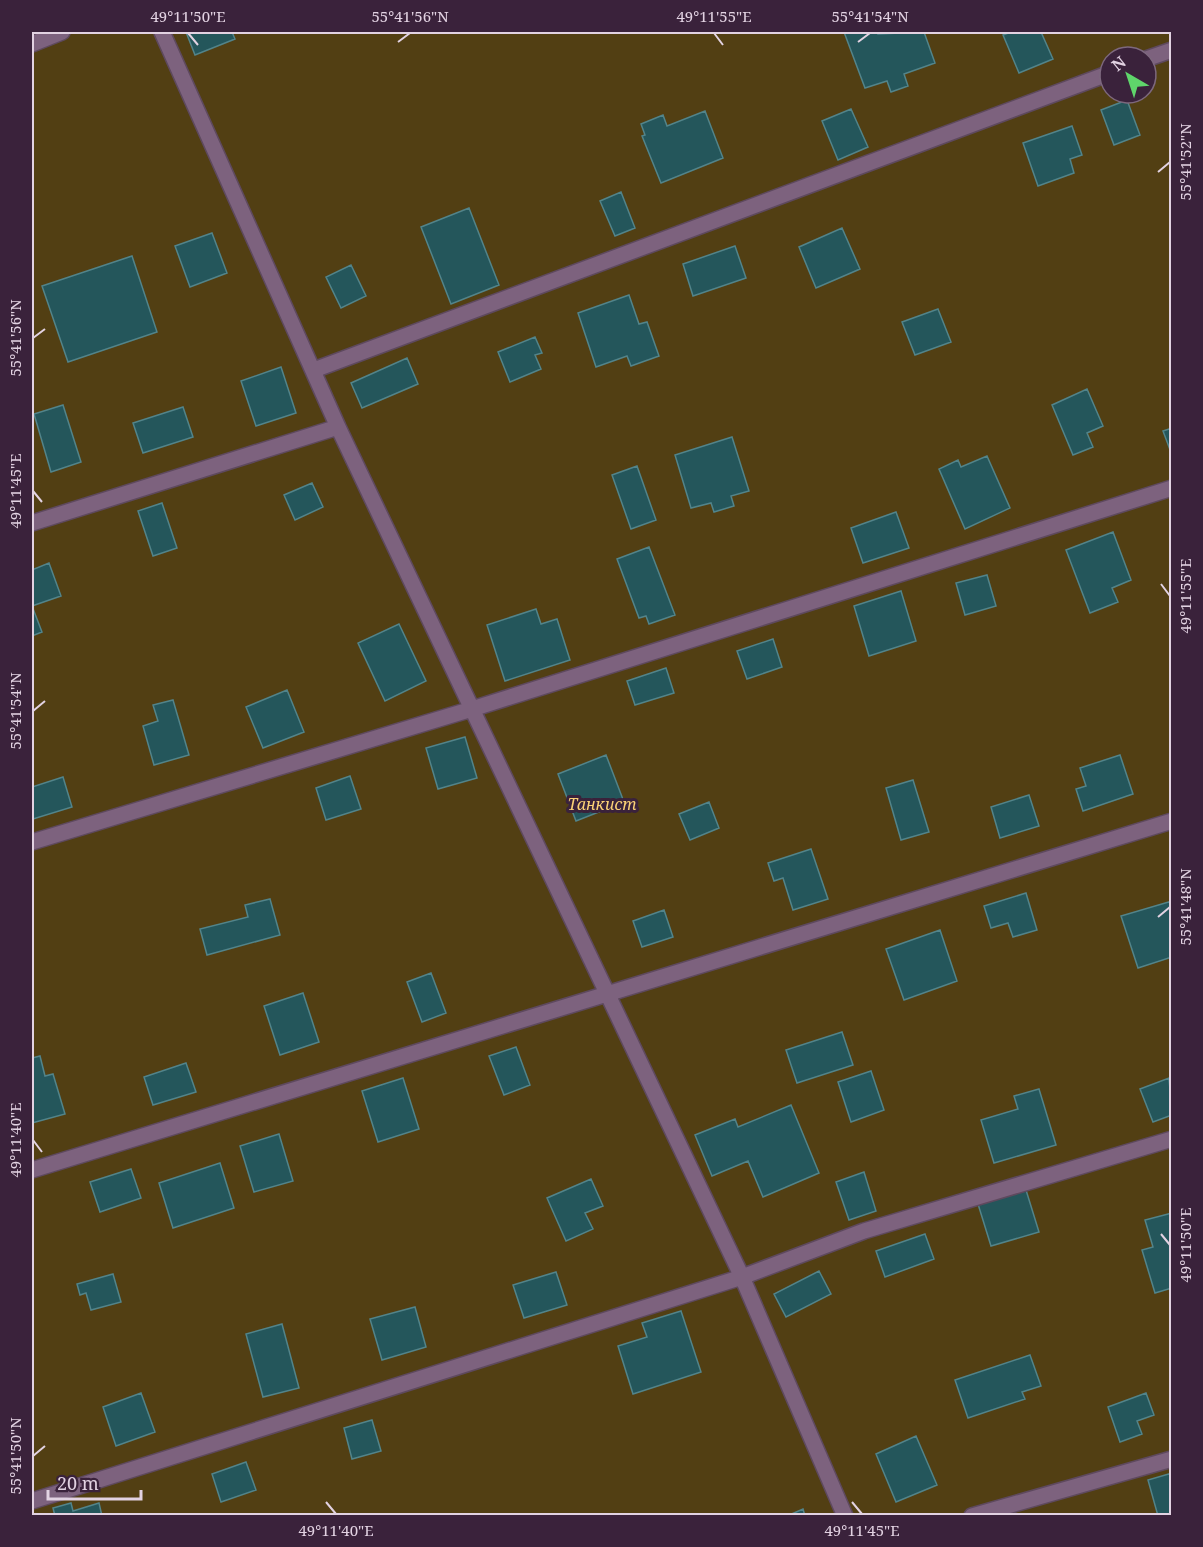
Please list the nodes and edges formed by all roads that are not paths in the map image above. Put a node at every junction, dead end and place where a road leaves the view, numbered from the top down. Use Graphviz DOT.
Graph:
graph roads {
  1 [pos="62,32"];
  2 [pos="162,32"];
  3 [pos="32,44"];
  4 [pos="1098,77"];
  5 [pos="314,370"];
  6 [pos="338,427"];
  7 [pos="1172,488"];
  8 [pos="32,523"];
  9 [pos="472,709"];
  10 [pos="1172,821"];
  11 [pos="32,842"];
  12 [pos="606,995"];
  13 [pos="1172,1139"];
  14 [pos="32,1170"];
  15 [pos="742,1277"];
  16 [pos="1172,1458"];
  17 [pos="32,1501"];
  18 [pos="845,1515"];
  19 [pos="972,1515"];
  1 -- 3 [label="lane"];
  2 -- 5 [label="lane"];
  4 -- 5 [label="lane"];
  5 -- 6 [label="lane"];
  6 -- 8 [label="lane"];
  6 -- 9 [label="lane"];
  7 -- 9 [label="lane"];
  9 -- 11 [label="lane"];
  9 -- 12 [label="lane"];
  10 -- 12 [label="lane"];
  12 -- 14 [label="lane"];
  12 -- 15 [label="lane"];
  13 -- 15 [label="lane"];
  15 -- 17 [label="lane"];
  15 -- 18 [label="lane"];
  16 -- 19 [label="lane"];
}
